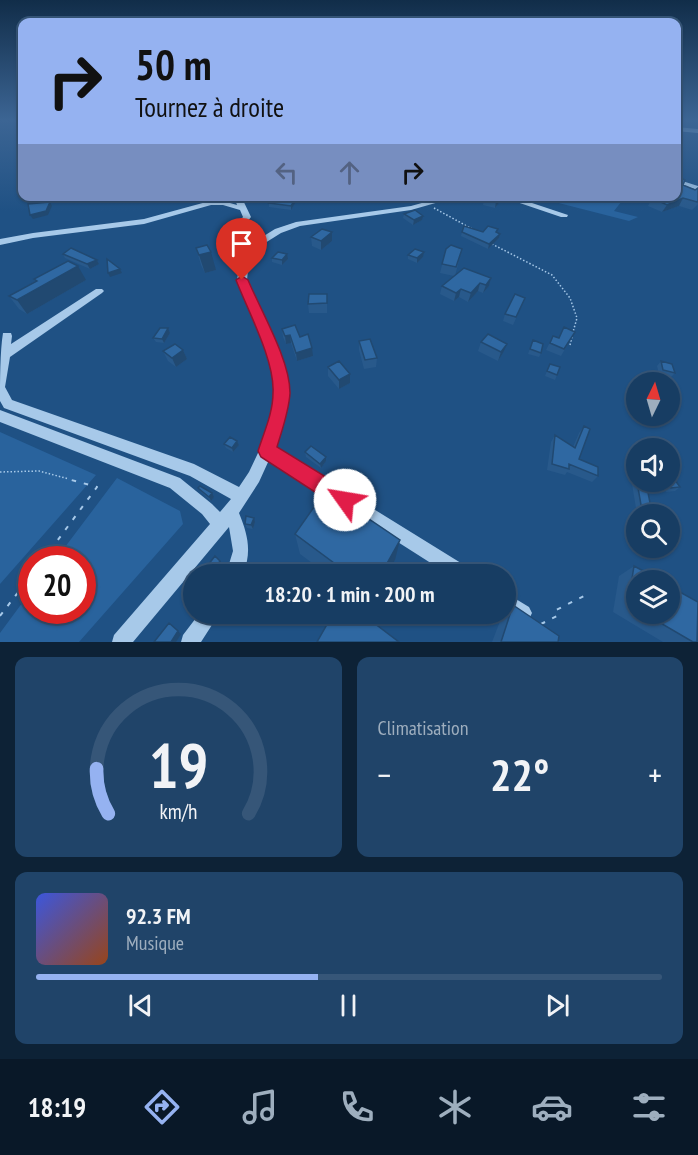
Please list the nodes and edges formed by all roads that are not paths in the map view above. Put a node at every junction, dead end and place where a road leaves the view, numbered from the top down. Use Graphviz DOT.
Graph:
graph roads {
  1 [pos="681,183"];
  2 [pos="698,188"];
  3 [pos="239,201"];
  4 [pos="441,201"];
  5 [pos="518,201"];
  6 [pos="241,208"];
  7 [pos="564,215"];
  8 [pos="0,242"];
  9 [pos="245,260"];
  10 [pos="99,291"];
  11 [pos="7,336"];
  12 [pos="4,355"];
  13 [pos="0,385"];
  14 [pos="0,390"];
  15 [pos="0,416"];
  16 [pos="267,451"];
  17 [pos="242,497"];
  18 [pos="225,518"];
  19 [pos="240,564"];
  20 [pos="446,564"];
  21 [pos="516,608"];
  22 [pos="541,624"];
  23 [pos="121,642"];
  1 -- 2 [label="street"];
  3 -- 6 [label="street"];
  4 -- 9 [label="street"];
  5 -- 7 [label="street"];
  6 -- 8 [label="street"];
  6 -- 9 [label="street"];
  9 -- 16 [label="street"];
  10 -- 12 [label="street"];
  11 -- 12 [label="street"];
  12 -- 13 [label="street"];
  14 -- 17 [label="street"];
  15 -- 18 [label="street"];
  16 -- 17 [label="street"];
  16 -- 20 [label="street"];
  17 -- 18 [label="street"];
  18 -- 19 [label="street"];
  18 -- 23 [label="street"];
  21 -- 22 [label="street"];
}
